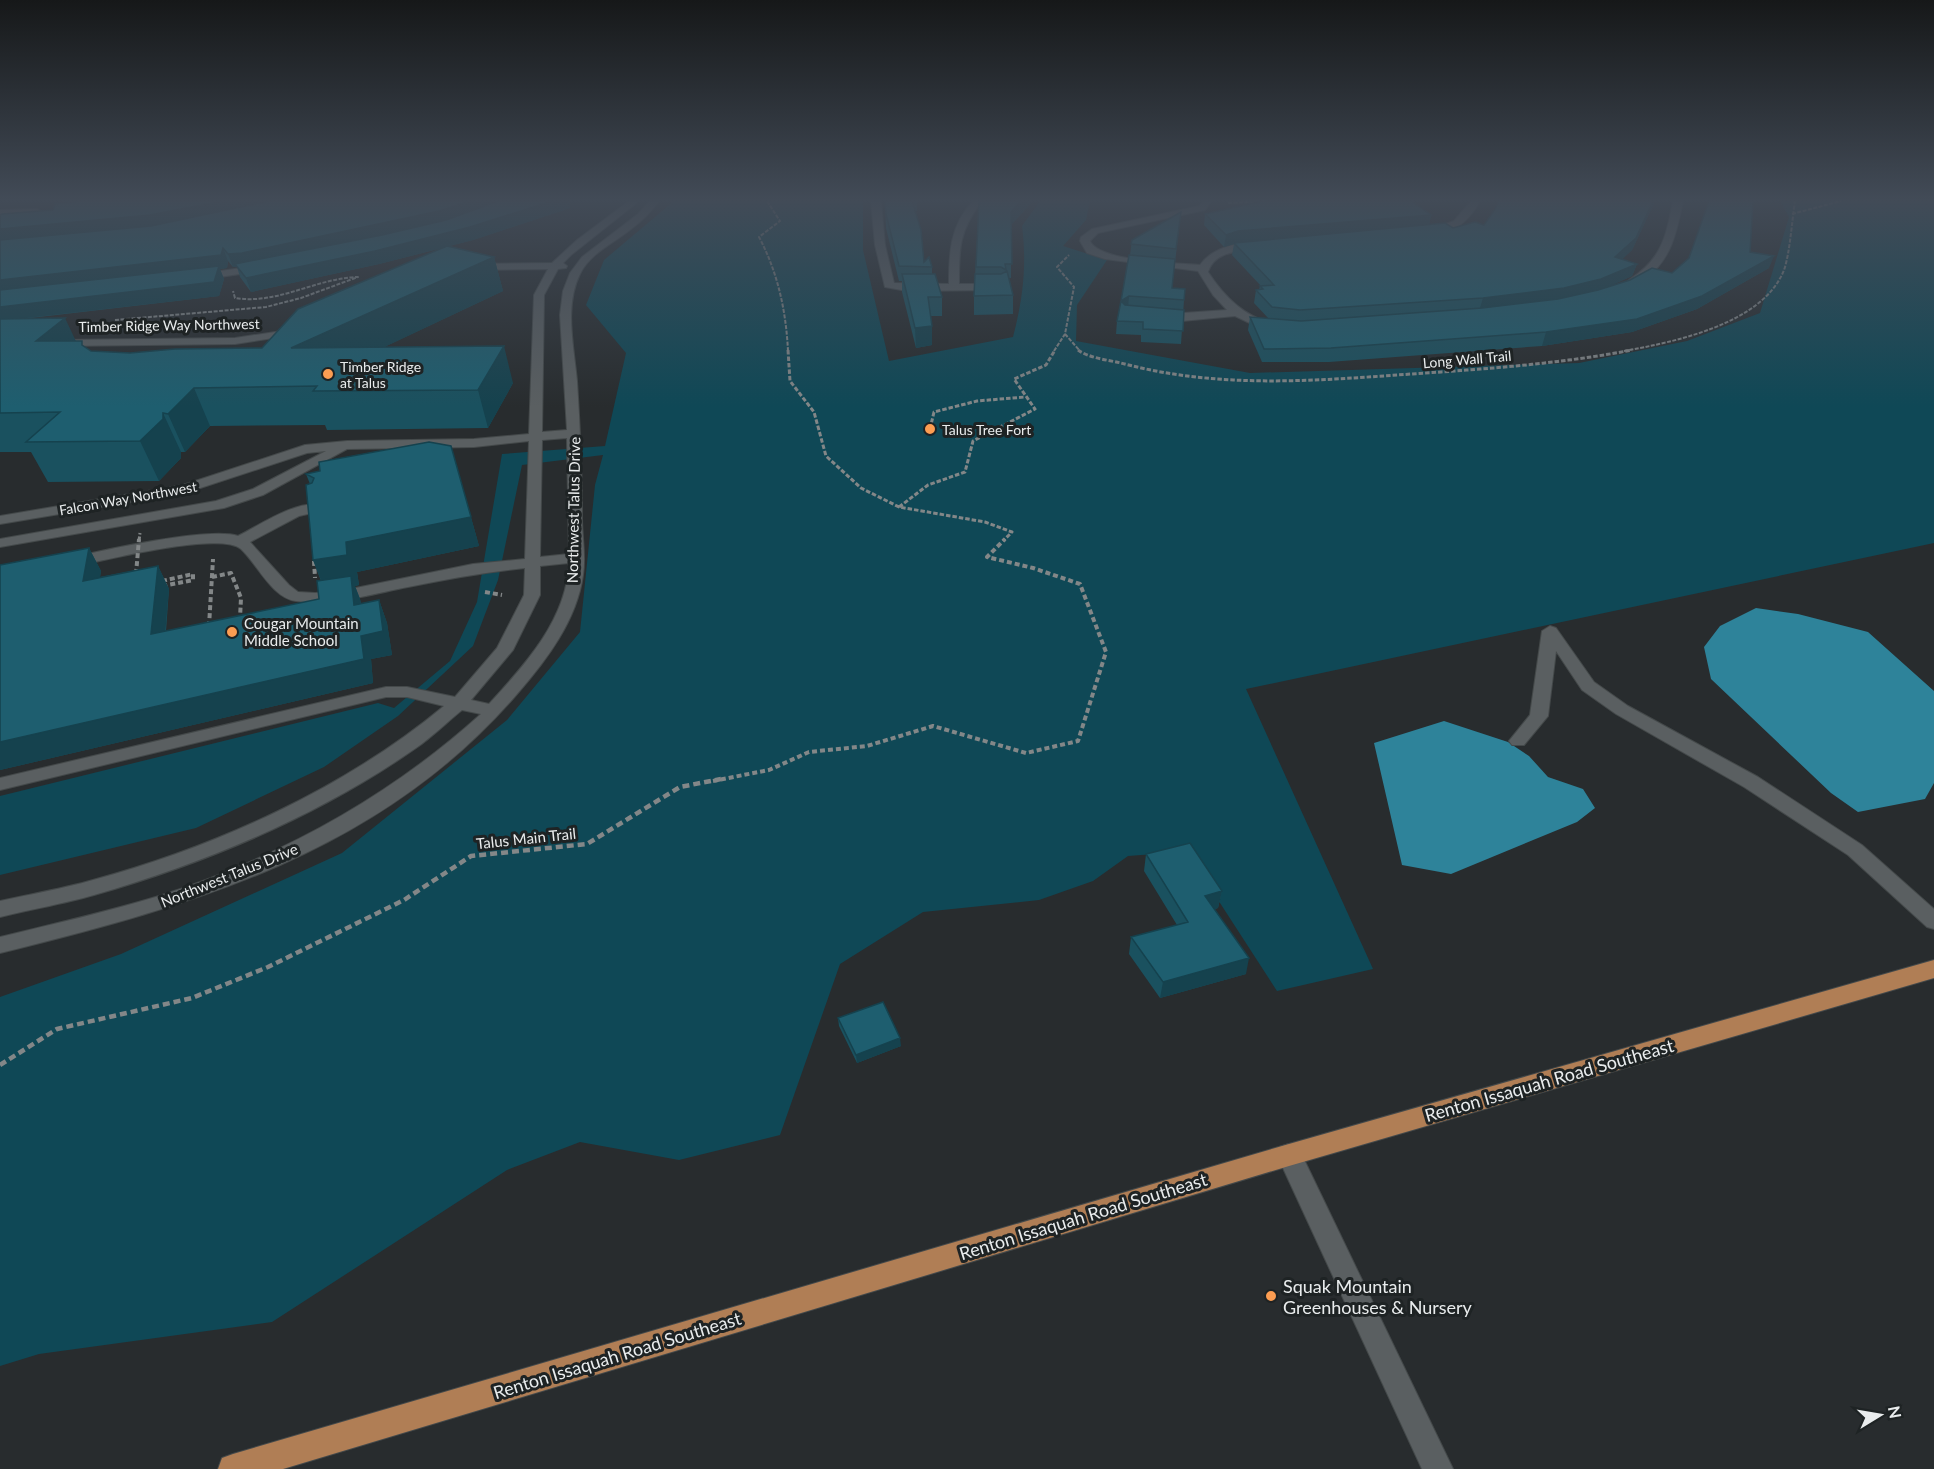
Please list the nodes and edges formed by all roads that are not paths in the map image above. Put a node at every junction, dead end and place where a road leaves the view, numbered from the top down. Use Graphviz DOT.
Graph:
graph roads {
  1 [pos="219,270"];
  2 [pos="244,270"];
  3 [pos="552,270"];
  4 [pos="576,270"];
  5 [pos="886,270"];
  6 [pos="954,270"];
  7 [pos="1204,270"];
  8 [pos="1651,270"];
  9 [pos="189,274"];
  10 [pos="954,287"];
  11 [pos="1001,287"];
  12 [pos="1619,289"];
  13 [pos="1234,313"];
  14 [pos="1149,316"];
  15 [pos="309,327"];
  16 [pos="1276,327"];
  17 [pos="235,341"];
  18 [pos="148,342"];
  19 [pos="42,343"];
  20 [pos="224,353"];
  21 [pos="134,354"];
  22 [pos="574,434"];
  23 [pos="534,439"];
  24 [pos="347,445"];
  25 [pos="316,508"];
  26 [pos="0,520"];
  27 [pos="240,541"];
  28 [pos="0,543"];
  29 [pos="575,558"];
  30 [pos="534,562"];
  31 [pos="56,564"];
  32 [pos="459,703"];
  33 [pos="494,711"];
  34 [pos="1518,741"];
  35 [pos="0,784"];
  36 [pos="0,909"];
  37 [pos="1934,921"];
  38 [pos="0,945"];
  39 [pos="1934,969"];
  40 [pos="1289,1155"];
  41 [pos="233,1469"];
  42 [pos="1438,1469"];
  1 -- 9 [label="street"];
  2 -- 9 [label="street"];
  3 -- 23 [label="street"];
  4 -- 22 [label="street, Northwest Talus Drive"];
  5 -- 10 [label="street"];
  6 -- 10 [label="street"];
  7 -- 13 [label="street"];
  8 -- 12 [label="street"];
  10 -- 11 [label="street"];
  13 -- 14 [label="street"];
  13 -- 16 [label="street"];
  15 -- 17 [label="street, Timber Ridge Way Northwest"];
  17 -- 18 [label="street, Timber Ridge Way Northwest"];
  17 -- 20 [label="street"];
  18 -- 19 [label="street, Timber Ridge Way Northwest"];
  18 -- 21 [label="street"];
  22 -- 23 [label="street, Falcon Way Northwest"];
  22 -- 29 [label="street, Northwest Talus Drive"];
  23 -- 24 [label="street, Falcon Way Northwest"];
  23 -- 30 [label="street"];
  24 -- 26 [label="street, Falcon Way Northwest"];
  24 -- 28 [label="street"];
  25 -- 27 [label="street"];
  27 -- 30 [label="street"];
  27 -- 31 [label="street"];
  29 -- 30 [label="street"];
  29 -- 33 [label="street, Northwest Talus Drive"];
  30 -- 32 [label="street"];
  32 -- 33 [label="street"];
  32 -- 35 [label="street"];
  32 -- 36 [label="street"];
  33 -- 38 [label="street, Northwest Talus Drive"];
  34 -- 37 [label="street"];
  39 -- 40 [label="main road, Renton Issaquah Road Southeast"];
  40 -- 41 [label="main road, Renton Issaquah Road Southeast"];
  40 -- 42 [label="street"];
}
